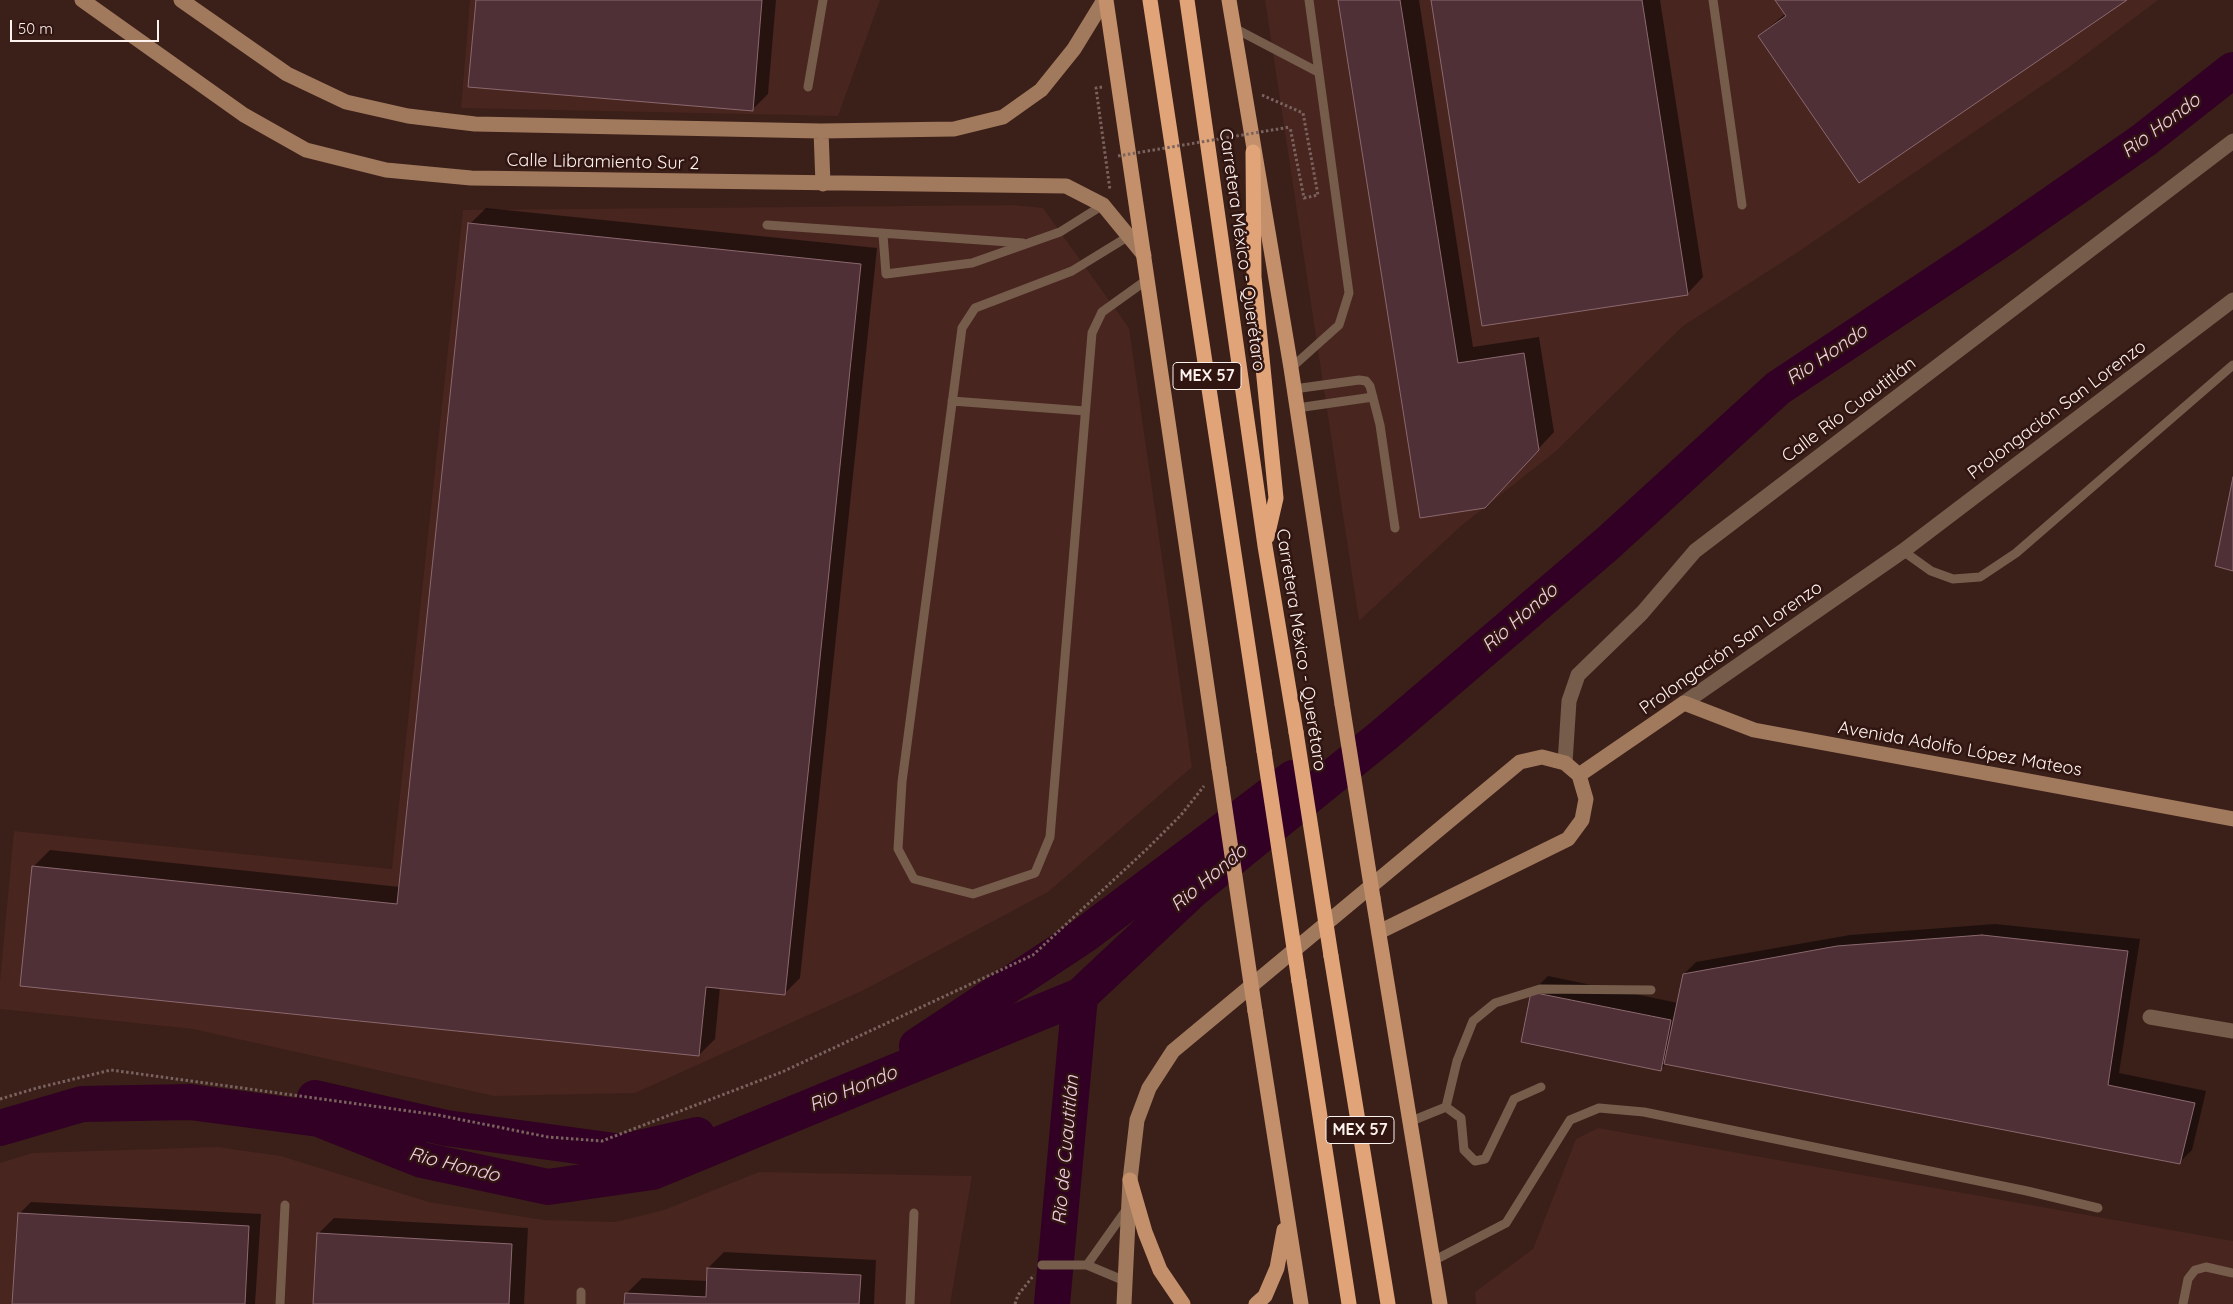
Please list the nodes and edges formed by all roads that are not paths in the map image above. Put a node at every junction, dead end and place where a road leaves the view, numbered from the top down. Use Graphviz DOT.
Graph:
graph roads {
  1 [pos="82,0"];
  2 [pos="181,0"];
  3 [pos="823,0"];
  4 [pos="1105,0"];
  5 [pos="1150,0"];
  6 [pos="1188,0"];
  7 [pos="1229,0"];
  8 [pos="1310,0"];
  9 [pos="1713,0"];
  10 [pos="1234,28"];
  11 [pos="1318,72"];
  12 [pos="808,87"];
  13 [pos="821,131"];
  14 [pos="2233,140"];
  15 [pos="1253,152"];
  16 [pos="823,184"];
  17 [pos="1103,205"];
  18 [pos="1742,205"];
  19 [pos="767,225"];
  20 [pos="883,234"];
  21 [pos="1128,236"];
  22 [pos="1028,244"];
  23 [pos="1144,255"];
  24 [pos="1148,279"];
  25 [pos="2233,300"];
  26 [pos="2233,365"];
  27 [pos="1291,368"];
  28 [pos="1294,389"];
  29 [pos="1373,397"];
  30 [pos="952,401"];
  31 [pos="1297,408"];
  32 [pos="1085,411"];
  33 [pos="1395,528"];
  34 [pos="1265,546"];
  35 [pos="1903,551"];
  36 [pos="1684,703"];
  37 [pos="1565,763"];
  38 [pos="1579,775"];
  39 [pos="2233,819"];
  40 [pos="1379,932"];
  41 [pos="1651,990"];
  42 [pos="2150,1017"];
  43 [pos="2233,1031"];
  44 [pos="1541,1087"];
  45 [pos="1446,1107"];
  46 [pos="1409,1122"];
  47 [pos="1130,1180"];
  48 [pos="285,1205"];
  49 [pos="1128,1207"];
  50 [pos="2098,1208"];
  51 [pos="914,1214"];
  52 [pos="1286,1216"];
  53 [pos="1433,1261"];
  54 [pos="1042,1265"];
  55 [pos="1087,1265"];
  56 [pos="2233,1273"];
  57 [pos="1125,1280"];
  58 [pos="581,1292"];
  59 [pos="280,1304"];
  60 [pos="581,1304"];
  61 [pos="910,1304"];
  62 [pos="1124,1304"];
  63 [pos="1183,1304"];
  64 [pos="1256,1304"];
  65 [pos="1300,1304"];
  66 [pos="1349,1304"];
  67 [pos="1388,1304"];
  68 [pos="1440,1304"];
  69 [pos="2184,1304"];
  1 -- 16 [label="main road, Calle Libramiento Sur 2"];
  2 -- 13 [label="main road, Calle Libramiento Sur 2"];
  3 -- 12 [label="lane"];
  4 -- 13 [label="main road, Calle Libramiento Sur 2"];
  4 -- 23 [label="main road"];
  5 -- 66 [label="highway, MEX 57, bridge"];
  6 -- 34 [label="highway, Carretera México - Querétaro / MEX 57"];
  7 -- 10 [label="main road"];
  8 -- 11 [label="lane"];
  9 -- 18 [label="lane"];
  10 -- 11 [label="lane"];
  10 -- 15 [label="main road"];
  11 -- 27 [label="lane"];
  13 -- 16 [label="main road"];
  14 -- 37 [label="street, Calle Río Cuautitlán"];
  15 -- 27 [label="main road"];
  15 -- 34 [label="highway"];
  16 -- 17 [label="main road, Calle Libramiento Sur 2"];
  17 -- 21 [label="main road, Calle Libramiento Sur 2"];
  17 -- 22 [label="lane"];
  19 -- 20 [label="lane"];
  20 -- 22 [label="lane"];
  20 -- 22 [label="lane"];
  21 -- 23 [label="main road, Calle Libramiento Sur 2"];
  21 -- 30 [label="lane"];
  23 -- 24 [label="main road"];
  24 -- 32 [label="lane"];
  24 -- 52 [label="main road, bridge"];
  25 -- 35 [label="street, Prolongación San Lorenzo"];
  26 -- 35 [label="lane"];
  27 -- 28 [label="main road"];
  28 -- 29 [label="lane"];
  28 -- 31 [label="main road"];
  29 -- 31 [label="lane"];
  29 -- 33 [label="lane"];
  30 -- 32 [label="lane"];
  30 -- 32 [label="lane"];
  31 -- 40 [label="main road, bridge"];
  34 -- 67 [label="highway, Carretera México - Querétaro / MEX 57, bridge"];
  35 -- 36 [label="street, Prolongación San Lorenzo"];
  36 -- 38 [label="main road, Prolongación San Lorenzo"];
  36 -- 39 [label="main road, Avenida Adolfo López Mateos"];
  37 -- 38 [label="main road"];
  37 -- 47 [label="main road"];
  38 -- 40 [label="main road"];
  40 -- 46 [label="main road"];
  41 -- 45 [label="lane"];
  42 -- 43 [label="street"];
  44 -- 45 [label="lane"];
  45 -- 46 [label="lane"];
  46 -- 53 [label="main road"];
  47 -- 49 [label="main road"];
  47 -- 63 [label="main road"];
  48 -- 59 [label="lane"];
  49 -- 55 [label="lane"];
  49 -- 57 [label="main road"];
  50 -- 53 [label="lane"];
  51 -- 61 [label="lane"];
  52 -- 64 [label="main road"];
  52 -- 65 [label="main road"];
  53 -- 68 [label="main road"];
  54 -- 55 [label="lane"];
  55 -- 57 [label="lane"];
  56 -- 69 [label="lane"];
  57 -- 62 [label="main road"];
  58 -- 60 [label="lane"];
}
